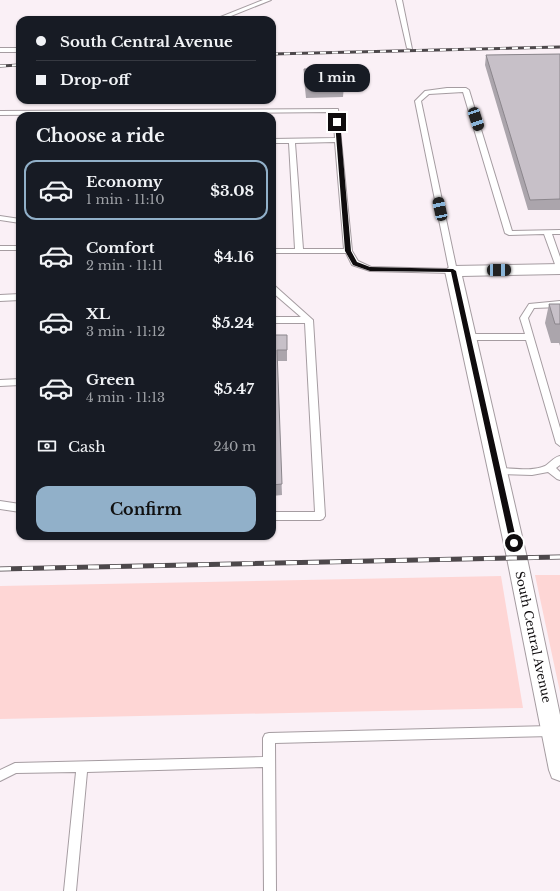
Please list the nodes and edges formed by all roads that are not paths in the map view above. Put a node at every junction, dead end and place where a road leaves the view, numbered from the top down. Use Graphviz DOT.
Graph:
graph roads {
  1 [pos="268,0"];
  2 [pos="399,0"];
  3 [pos="226,16"];
  4 [pos="410,48"];
  5 [pos="0,50"];
  6 [pos="16,50"];
  7 [pos="112,112"];
  8 [pos="0,113"];
  9 [pos="16,113"];
  10 [pos="339,140"];
  11 [pos="276,141"];
  12 [pos="292,141"];
  13 [pos="0,218"];
  14 [pos="16,221"];
  15 [pos="547,232"];
  16 [pos="560,232"];
  17 [pos="0,248"];
  18 [pos="16,248"];
  19 [pos="276,251"];
  20 [pos="299,251"];
  21 [pos="348,251"];
  22 [pos="560,268"];
  23 [pos="453,271"];
  24 [pos="276,291"];
  25 [pos="0,298"];
  26 [pos="16,298"];
  27 [pos="560,304"];
  28 [pos="276,320"];
  29 [pos="309,320"];
  30 [pos="469,337"];
  31 [pos="530,337"];
  32 [pos="0,382"];
  33 [pos="16,382"];
  34 [pos="560,443"];
  35 [pos="559,461"];
  36 [pos="549,467"];
  37 [pos="498,471"];
  38 [pos="560,477"];
  39 [pos="0,505"];
  40 [pos="16,507"];
  41 [pos="276,516"];
  42 [pos="552,731"];
  43 [pos="269,762"];
  44 [pos="82,766"];
  45 [pos="560,770"];
  46 [pos="0,776"];
  47 [pos="70,891"];
  48 [pos="270,891"];
  1 -- 3 [label="lane"];
  2 -- 4 [label="lane"];
  5 -- 6 [label="lane"];
  7 -- 10 [label="lane"];
  8 -- 9 [label="lane"];
  10 -- 12 [label="lane"];
  10 -- 21 [label="lane"];
  11 -- 12 [label="lane"];
  12 -- 20 [label="lane"];
  13 -- 14 [label="lane"];
  15 -- 16 [label="lane"];
  15 -- 22 [label="lane"];
  15 -- 23 [label="lane"];
  17 -- 18 [label="lane"];
  19 -- 20 [label="lane"];
  20 -- 21 [label="lane"];
  21 -- 23 [label="lane"];
  22 -- 23 [label="street"];
  23 -- 30 [label="street, South Central Avenue"];
  24 -- 29 [label="lane"];
  25 -- 26 [label="lane"];
  27 -- 31 [label="lane"];
  28 -- 29 [label="lane"];
  29 -- 41 [label="lane"];
  30 -- 31 [label="lane"];
  30 -- 37 [label="street, South Central Avenue"];
  31 -- 34 [label="lane"];
  32 -- 33 [label="lane"];
  35 -- 36 [label="lane"];
  36 -- 37 [label="lane"];
  36 -- 38 [label="lane"];
  37 -- 42 [label="street, South Central Avenue"];
  39 -- 40 [label="lane"];
  42 -- 43 [label="lane"];
  42 -- 45 [label="street, South Central Avenue"];
  43 -- 44 [label="lane"];
  43 -- 48 [label="lane"];
  44 -- 46 [label="lane"];
  44 -- 47 [label="lane"];
}
